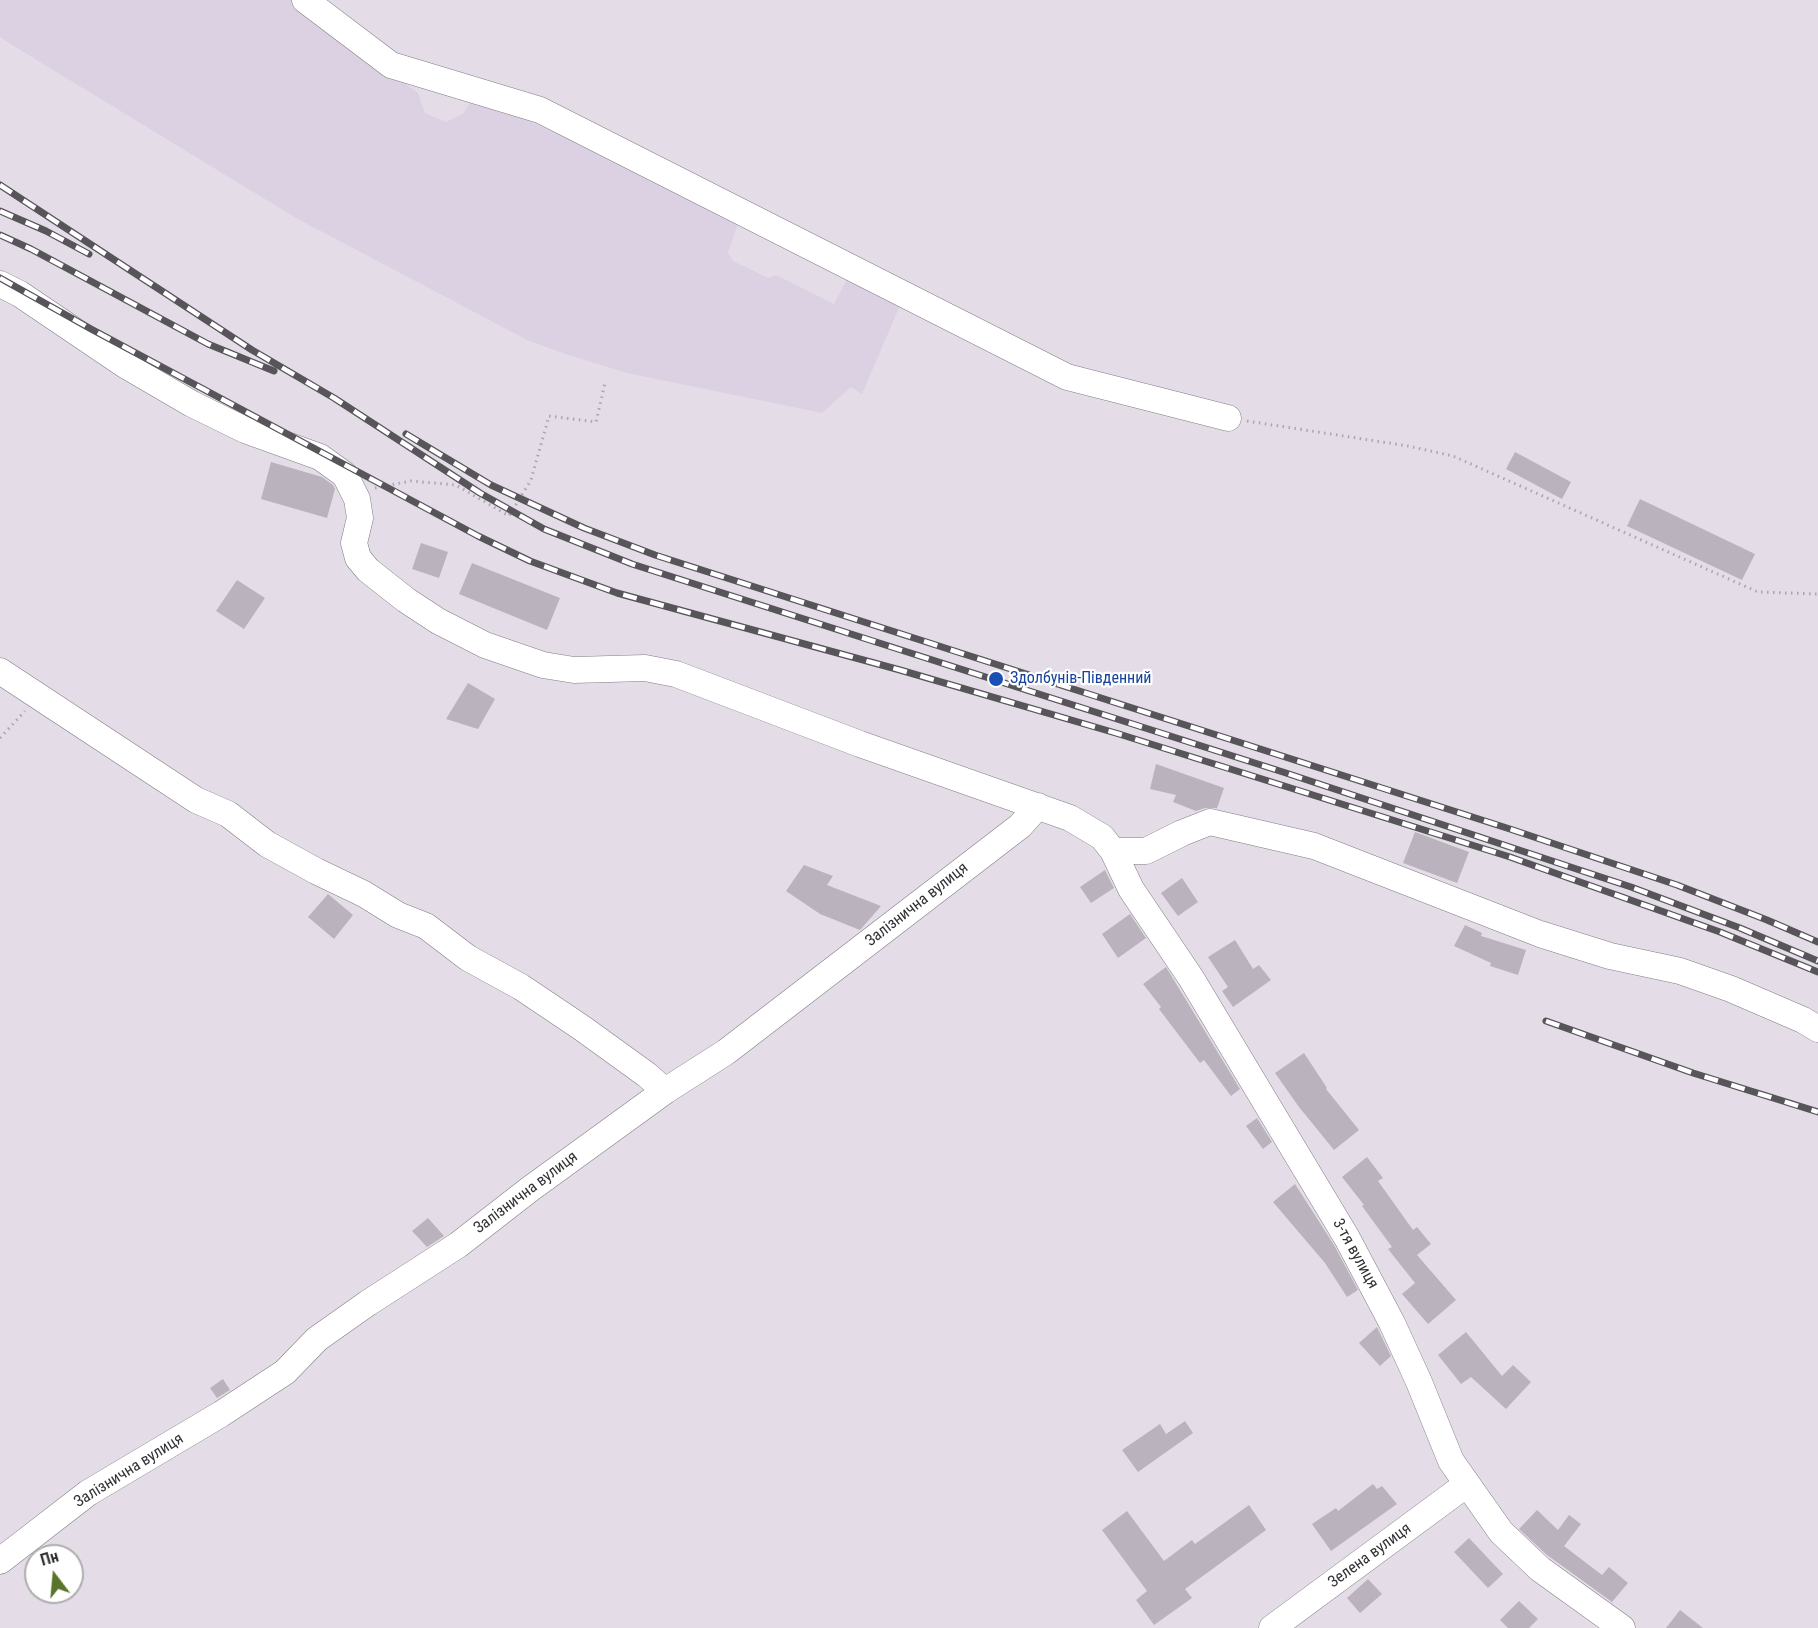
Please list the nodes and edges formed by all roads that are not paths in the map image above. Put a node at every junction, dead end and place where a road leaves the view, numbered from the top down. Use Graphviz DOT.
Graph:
graph roads {
  1 [pos="304,0"];
  2 [pos="0,284"];
  3 [pos="1228,418"];
  4 [pos="0,670"];
  5 [pos="1038,806"];
  6 [pos="1113,851"];
  7 [pos="1818,1029"];
  8 [pos="665,1091"];
  9 [pos="1467,1484"];
  10 [pos="0,1561"];
  11 [pos="1272,1628"];
  12 [pos="1622,1628"];
  1 -- 3 [label="street"];
  2 -- 5 [label="street"];
  4 -- 8 [label="street"];
  5 -- 6 [label="street"];
  5 -- 8 [label="street, Залізнична вулиця"];
  6 -- 7 [label="street"];
  6 -- 9 [label="street, 3-тя вулиця"];
  8 -- 10 [label="street, Залізнична вулиця"];
  9 -- 11 [label="street, Зелена вулиця"];
  9 -- 12 [label="street, 3-тя вулиця"];
}
